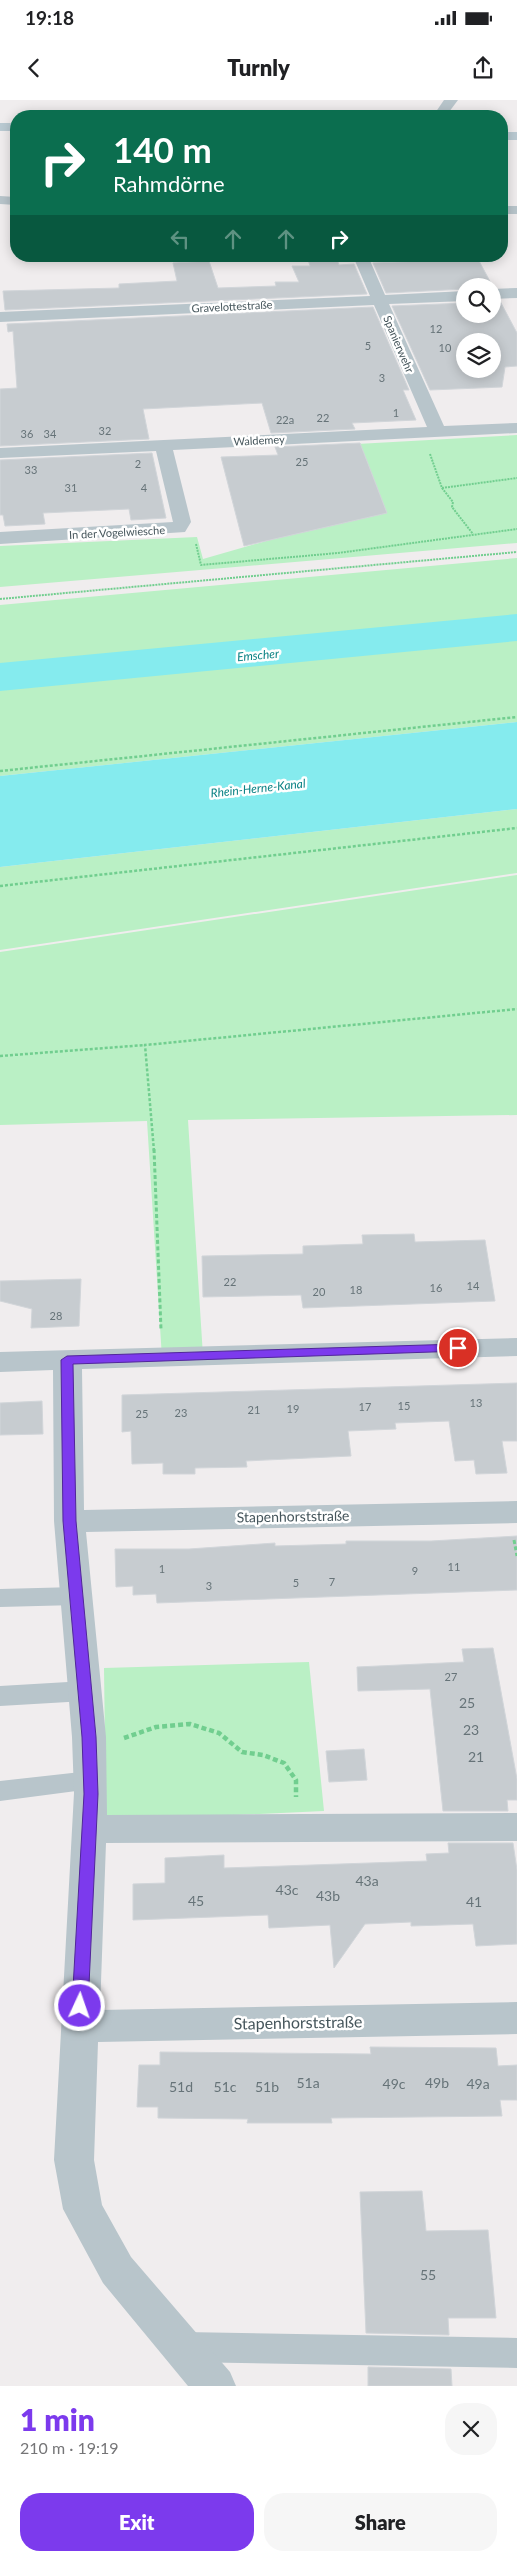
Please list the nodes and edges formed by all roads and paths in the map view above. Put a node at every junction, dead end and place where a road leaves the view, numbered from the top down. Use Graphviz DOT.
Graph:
graph roads {
  1 [pos="363,262"];
  2 [pos="517,293"];
  3 [pos="501,294"];
  4 [pos="456,296"];
  5 [pos="379,299"];
  6 [pos="0,317"];
  7 [pos="517,428"];
  8 [pos="430,432"];
  9 [pos="162,445"];
  10 [pos="0,452"];
  11 [pos="517,478"];
  12 [pos="442,488"];
  13 [pos="178,528"];
  14 [pos="517,529"];
  15 [pos="474,535"];
  16 [pos="0,538"];
  17 [pos="517,552"];
  18 [pos="0,599"];
  19 [pos="517,717"];
  20 [pos="0,771"];
  21 [pos="517,828"];
  22 [pos="0,886"];
  23 [pos="517,1009"];
  24 [pos="145,1045"];
  25 [pos="0,1056"];
  26 [pos="517,1346"];
  27 [pos="162,1358"];
  28 [pos="67,1360"];
  29 [pos="0,1362"];
  30 [pos="517,1512"];
  31 [pos="69,1521"];
  32 [pos="76,1596"];
  33 [pos="0,1598"];
  34 [pos="85,1691"];
  35 [pos="0,1696"];
  36 [pos="89,1737"];
  37 [pos="90,1781"];
  38 [pos="0,1791"];
  39 [pos="517,1827"];
  40 [pos="294,1828"];
  41 [pos="90,1829"];
  42 [pos="517,2018"];
  43 [pos="79,2026"];
  44 [pos="184,2347"];
  45 [pos="517,2353"];
  46 [pos="215,2386"];
  1 -- 5 [label="street, Spanierwehr"];
  2 -- 3 [label="street"];
  4 -- 5 [label="street, Gravelottestraße"];
  5 -- 6 [label="street, Gravelottestraße"];
  5 -- 8 [label="street, Spanierwehr"];
  7 -- 8 [label="street, Waldemey"];
  8 -- 9 [label="street, Waldemey"];
  8 -- 12 [label="path"];
  9 -- 10 [label="street, Waldemey"];
  9 -- 13 [label="street, In der Vogelwiesche"];
  11 -- 12 [label="path"];
  12 -- 15 [label="path"];
  13 -- 15 [label="path"];
  13 -- 16 [label="street, In der Vogelwiesche"];
  14 -- 15 [label="path"];
  17 -- 18 [label="path"];
  19 -- 20 [label="path"];
  21 -- 22 [label="path"];
  23 -- 24 [label="path"];
  24 -- 25 [label="path"];
  24 -- 27 [label="path"];
  26 -- 27 [label="street"];
  27 -- 28 [label="street"];
  28 -- 29 [label="street"];
  28 -- 31 [label="street"];
  30 -- 31 [label="street, Stapenhorststraße"];
  31 -- 32 [label="street"];
  32 -- 33 [label="lane"];
  32 -- 34 [label="street"];
  34 -- 35 [label="lane"];
  34 -- 36 [label="street"];
  36 -- 37 [label="street"];
  36 -- 40 [label="path"];
  37 -- 38 [label="lane"];
  37 -- 41 [label="street"];
  39 -- 40 [label="street"];
  40 -- 41 [label="street"];
  41 -- 43 [label="street"];
  42 -- 43 [label="street, Stapenhorststraße"];
  43 -- 44 [label="street"];
  44 -- 45 [label="lane"];
  44 -- 46 [label="street"];
}
